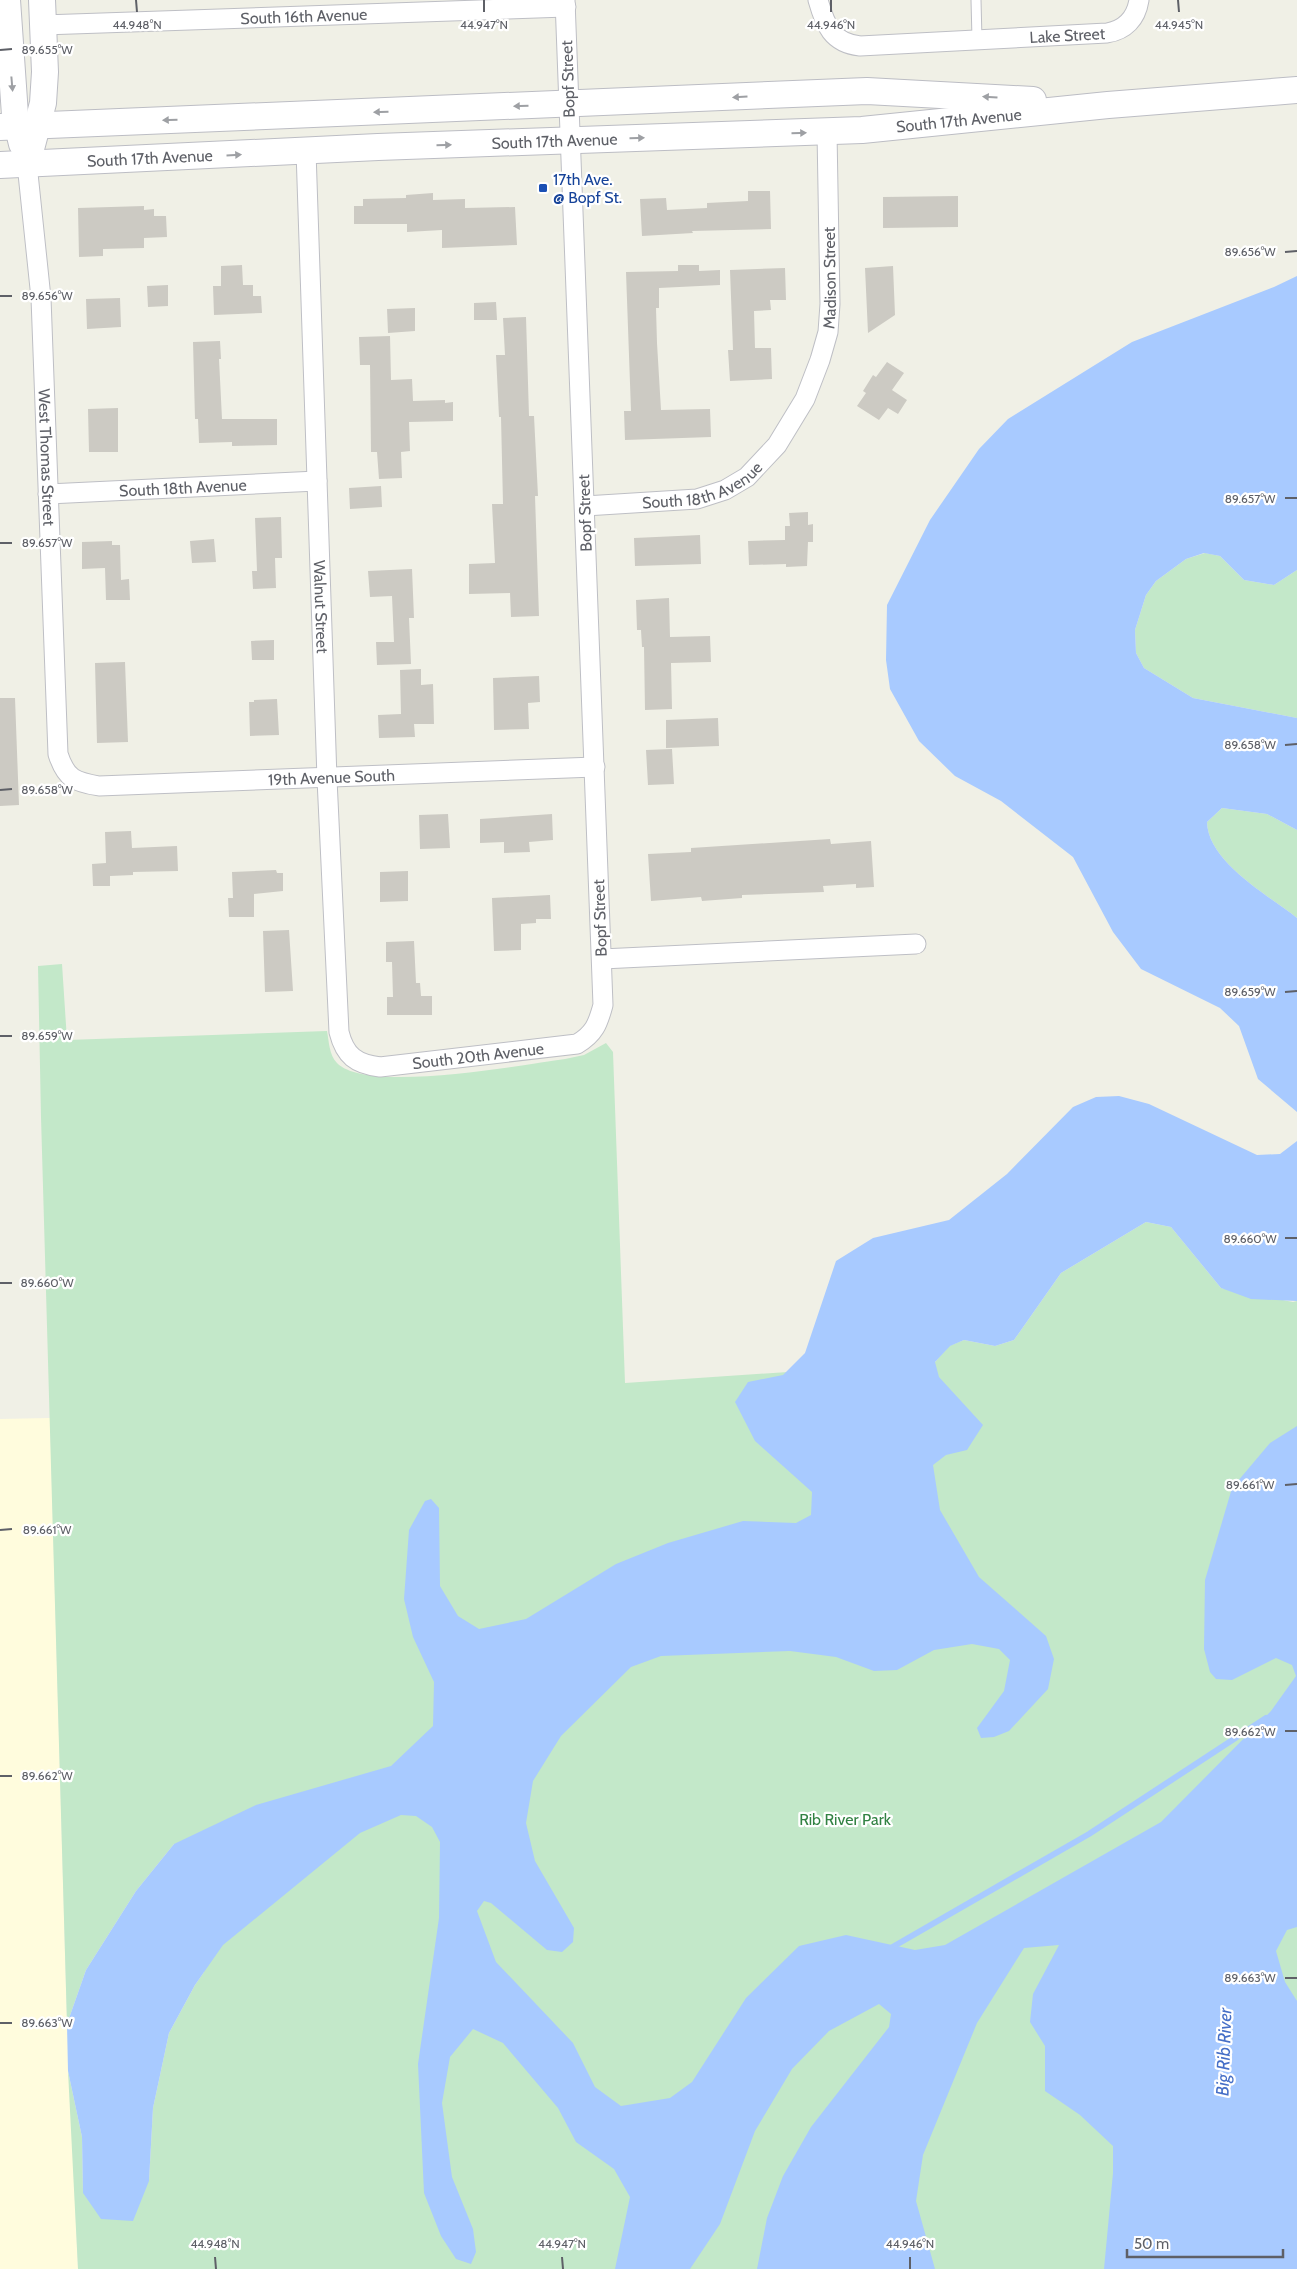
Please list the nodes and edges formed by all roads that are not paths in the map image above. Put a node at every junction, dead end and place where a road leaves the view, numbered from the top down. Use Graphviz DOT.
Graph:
graph roads {
  1 [pos="7,0"];
  2 [pos="818,0"];
  3 [pos="976,0"];
  4 [pos="1140,0"];
  5 [pos="565,4"];
  6 [pos="42,13"];
  7 [pos="978,39"];
  8 [pos="1297,90"];
  9 [pos="569,104"];
  10 [pos="1108,105"];
  11 [pos="19,127"];
  12 [pos="826,132"];
  13 [pos="571,140"];
  14 [pos="306,151"];
  15 [pos="28,164"];
  16 [pos="0,165"];
  17 [pos="794,418"];
  18 [pos="317,482"];
  19 [pos="48,494"];
  20 [pos="585,506"];
  21 [pos="595,767"];
  22 [pos="69,776"];
  23 [pos="328,779"];
  24 [pos="916,944"];
  25 [pos="602,959"];
  26 [pos="598,1026"];
  27 [pos="354,1058"];
  1 -- 11 [label="main road, West Thomas Street, one-way"];
  2 -- 7 [label="street"];
  3 -- 7 [label="lane"];
  4 -- 7 [label="street, Lake Street"];
  5 -- 6 [label="street, South 16th Avenue"];
  5 -- 9 [label="street, Bopf Street"];
  6 -- 11 [label="main road, West Thomas Street"];
  8 -- 10 [label="main road, South 17th Avenue"];
  10 -- 9 [label="main road, South 17th Avenue, one-way"];
  9 -- 11 [label="main road, South 17th Avenue, one-way"];
  9 -- 13 [label="street, Bopf Street"];
  10 -- 12 [label="main road, South 17th Avenue"];
  11 -- 15 [label="main road, West Thomas Street"];
  13 -- 12 [label="main road, South 17th Avenue, one-way"];
  12 -- 17 [label="street, Madison Street"];
  14 -- 13 [label="main road, South 17th Avenue, one-way"];
  13 -- 20 [label="street, Bopf Street"];
  15 -- 14 [label="main road, South 17th Avenue, one-way"];
  14 -- 18 [label="street, Walnut Street"];
  15 -- 16 [label="main road, South 17th Avenue"];
  15 -- 19 [label="street, West Thomas Street"];
  17 -- 20 [label="street, South 18th Avenue"];
  18 -- 19 [label="street, South 18th Avenue"];
  18 -- 23 [label="street, Walnut Street"];
  19 -- 22 [label="street, West Thomas Street"];
  20 -- 21 [label="street, Bopf Street"];
  21 -- 23 [label="street, 19th Avenue South"];
  21 -- 25 [label="street, Bopf Street"];
  22 -- 23 [label="street, 19th Avenue South"];
  23 -- 27 [label="street, Walnut Street"];
  24 -- 25 [label="street"];
  25 -- 26 [label="street, Bopf Street"];
  26 -- 27 [label="street, South 20th Avenue"];
}
